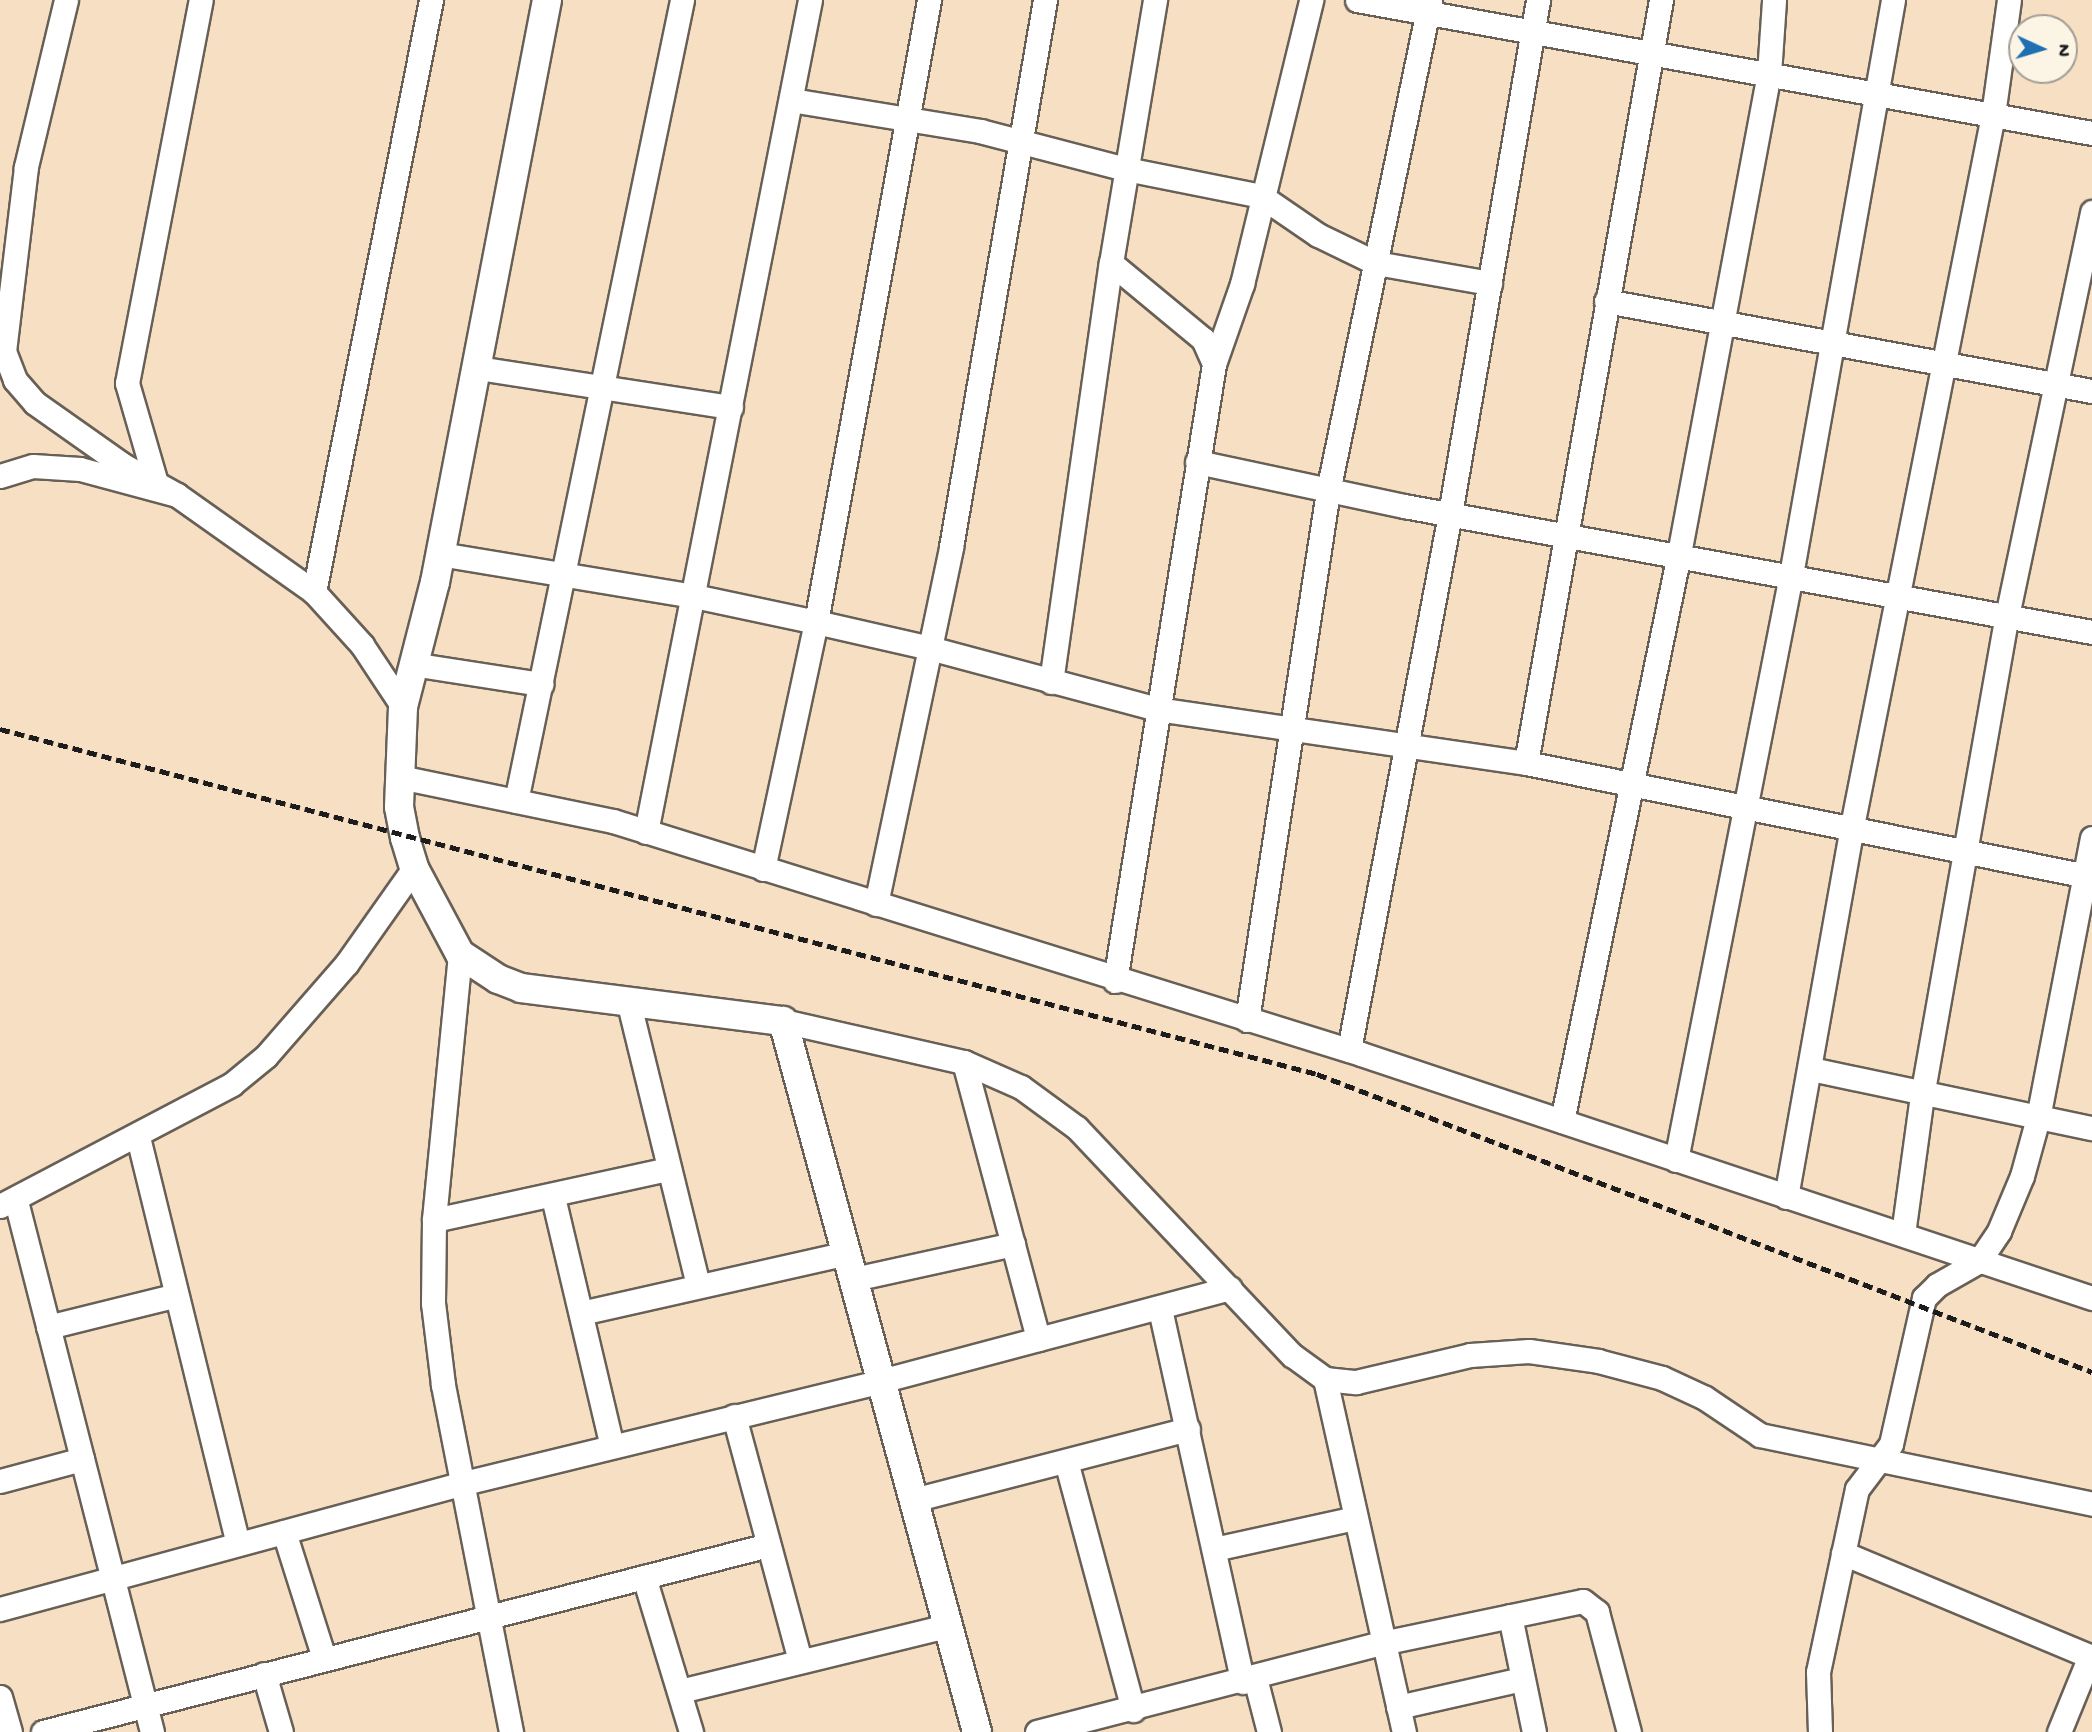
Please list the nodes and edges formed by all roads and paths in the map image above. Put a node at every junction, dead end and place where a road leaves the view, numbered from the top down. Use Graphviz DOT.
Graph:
graph roads {
  1 [pos="66,0"];
  2 [pos="201,0"];
  3 [pos="431,0"];
  4 [pos="547,0"];
  5 [pos="682,0"];
  6 [pos="810,0"];
  7 [pos="929,0"];
  8 [pos="1045,0"];
  9 [pos="1155,0"];
  10 [pos="1311,0"];
  11 [pos="1357,0"];
  12 [pos="1538,0"];
  13 [pos="1661,0"];
  14 [pos="1774,0"];
  15 [pos="1892,0"];
  16 [pos="2009,0"];
  17 [pos="1429,7"];
  18 [pos="1533,32"];
  19 [pos="1651,53"];
  20 [pos="1769,74"];
  21 [pos="1879,94"];
  22 [pos="791,100"];
  23 [pos="1993,115"];
  24 [pos="908,120"];
  25 [pos="2092,133"];
  26 [pos="1023,142"];
  27 [pos="1126,169"];
  28 [pos="1261,196"];
  29 [pos="2092,212"];
  30 [pos="1111,263"];
  31 [pos="1376,263"];
  32 [pos="1490,283"];
  33 [pos="1606,301"];
  34 [pos="2,314"];
  35 [pos="1722,323"];
  36 [pos="1833,346"];
  37 [pos="1214,364"];
  38 [pos="1943,365"];
  39 [pos="478,368"];
  40 [pos="2054,384"];
  41 [pos="602,388"];
  42 [pos="2092,391"];
  43 [pos="731,407"];
  44 [pos="1197,462"];
  45 [pos="0,476"];
  46 [pos="156,483"];
  47 [pos="1328,491"];
  48 [pos="177,495"];
  49 [pos="1450,514"];
  50 [pos="1566,534"];
  51 [pos="440,554"];
  52 [pos="1679,554"];
  53 [pos="1791,575"];
  54 [pos="563,576"];
  55 [pos="314,592"];
  56 [pos="1897,594"];
  57 [pos="694,596"];
  58 [pos="2007,616"];
  59 [pos="816,622"];
  60 [pos="2092,632"];
  61 [pos="930,648"];
  62 [pos="412,664"];
  63 [pos="1051,682"];
  64 [pos="541,684"];
  65 [pos="403,707"];
  66 [pos="1157,709"];
  67 [pos="1292,729"];
  68 [pos="1406,746"];
  69 [pos="1526,763"];
  70 [pos="400,777"];
  71 [pos="1635,783"];
  72 [pos="516,801"];
  73 [pos="1743,804"];
  74 [pos="1852,826"];
  75 [pos="646,832"];
  76 [pos="2092,838"];
  77 [pos="1966,850"];
  78 [pos="414,868"];
  79 [pos="763,869"];
  80 [pos="2088,876"];
  81 [pos="876,904"];
  82 [pos="460,954"];
  83 [pos="1115,981"];
  84 [pos="628,1000"];
  85 [pos="1247,1020"];
  86 [pos="783,1021"];
  87 [pos="1349,1050"];
  88 [pos="964,1062"];
  89 [pos="1811,1069"];
  90 [pos="1922,1096"];
  91 [pos="2038,1118"];
  92 [pos="1562,1121"];
  93 [pos="2092,1128"];
  94 [pos="138,1138"];
  95 [pos="1676,1160"];
  96 [pos="667,1169"];
  97 [pos="553,1197"];
  98 [pos="1786,1197"];
  99 [pos="8,1204"];
  100 [pos="434,1220"];
  101 [pos="1903,1234"];
  102 [pos="1013,1244"];
  103 [pos="1979,1261"];
  104 [pos="851,1266"];
  105 [pos="698,1286"];
  106 [pos="1230,1288"];
  107 [pos="173,1296"];
  108 [pos="2092,1298"];
  109 [pos="1160,1309"];
  110 [pos="581,1313"];
  111 [pos="48,1327"];
  112 [pos="1038,1339"];
  113 [pos="1325,1379"];
  114 [pos="881,1381"];
  115 [pos="734,1416"];
  116 [pos="1188,1429"];
  117 [pos="612,1446"];
  118 [pos="82,1459"];
  119 [pos="1066,1461"];
  120 [pos="1882,1462"];
  121 [pos="0,1481"];
  122 [pos="464,1483"];
  123 [pos="912,1500"];
  124 [pos="2092,1504"];
  125 [pos="1354,1518"];
  126 [pos="284,1532"];
  127 [pos="238,1544"];
  128 [pos="768,1545"];
  129 [pos="1214,1549"];
  130 [pos="1843,1553"];
  131 [pos="644,1577"];
  132 [pos="113,1578"];
  133 [pos="0,1609"];
  134 [pos="1510,1616"];
  135 [pos="490,1617"];
  136 [pos="947,1626"];
  137 [pos="1382,1643"];
  138 [pos="2091,1656"];
  139 [pos="324,1658"];
  140 [pos="800,1661"];
  141 [pos="264,1674"];
  142 [pos="1522,1679"];
  143 [pos="1249,1680"];
  144 [pos="680,1691"];
  145 [pos="0,1697"];
  146 [pos="145,1703"];
  147 [pos="1398,1707"];
  148 [pos="1133,1710"];
  149 [pos="10,1732"];
  150 [pos="43,1732"];
  151 [pos="152,1732"];
  152 [pos="281,1732"];
  153 [pos="511,1732"];
  154 [pos="691,1732"];
  155 [pos="977,1732"];
  156 [pos="1037,1732"];
  157 [pos="1269,1732"];
  158 [pos="1404,1732"];
  159 [pos="1534,1732"];
  160 [pos="1629,1732"];
  161 [pos="1820,1732"];
  162 [pos="2059,1732"];
  1 -- 34 [label="street"];
  2 -- 46 [label="street"];
  3 -- 55 [label="street"];
  4 -- 39 [label="street"];
  5 -- 41 [label="street"];
  6 -- 22 [label="street"];
  7 -- 24 [label="street"];
  8 -- 26 [label="street"];
  9 -- 27 [label="street"];
  10 -- 28 [label="street"];
  11 -- 17 [label="street"];
  12 -- 18 [label="street"];
  13 -- 19 [label="street"];
  14 -- 20 [label="street"];
  15 -- 21 [label="street"];
  16 -- 23 [label="street"];
  17 -- 18 [label="street"];
  17 -- 31 [label="street"];
  18 -- 19 [label="street"];
  18 -- 32 [label="street"];
  19 -- 20 [label="street"];
  19 -- 33 [label="street"];
  20 -- 21 [label="street"];
  20 -- 35 [label="street"];
  21 -- 23 [label="street"];
  21 -- 36 [label="street"];
  22 -- 24 [label="street"];
  22 -- 43 [label="street"];
  23 -- 25 [label="street"];
  23 -- 38 [label="street"];
  24 -- 26 [label="street"];
  24 -- 59 [label="street"];
  26 -- 27 [label="street"];
  26 -- 61 [label="street"];
  27 -- 28 [label="street"];
  27 -- 30 [label="street"];
  28 -- 31 [label="street"];
  28 -- 37 [label="street"];
  29 -- 40 [label="street"];
  30 -- 37 [label="street"];
  30 -- 63 [label="street"];
  31 -- 32 [label="street"];
  31 -- 47 [label="street"];
  32 -- 49 [label="street"];
  33 -- 35 [label="street"];
  33 -- 50 [label="street"];
  34 -- 46 [label="street"];
  35 -- 36 [label="street"];
  35 -- 52 [label="street"];
  36 -- 38 [label="street"];
  36 -- 53 [label="street"];
  37 -- 44 [label="street"];
  38 -- 40 [label="street"];
  38 -- 56 [label="street"];
  39 -- 41 [label="street"];
  39 -- 51 [label="street"];
  40 -- 42 [label="street"];
  40 -- 58 [label="street"];
  41 -- 43 [label="street"];
  41 -- 54 [label="street"];
  43 -- 57 [label="street"];
  44 -- 47 [label="street"];
  44 -- 66 [label="street"];
  45 -- 48 [label="street"];
  46 -- 48 [label="street"];
  47 -- 49 [label="street"];
  47 -- 67 [label="street"];
  48 -- 55 [label="street"];
  49 -- 50 [label="street"];
  49 -- 68 [label="street"];
  50 -- 52 [label="street"];
  50 -- 69 [label="street"];
  51 -- 54 [label="street"];
  51 -- 62 [label="street"];
  52 -- 53 [label="street"];
  52 -- 71 [label="street"];
  53 -- 56 [label="street"];
  53 -- 73 [label="street"];
  54 -- 57 [label="street"];
  54 -- 64 [label="street"];
  55 -- 65 [label="street"];
  56 -- 58 [label="street"];
  56 -- 74 [label="street"];
  57 -- 59 [label="street"];
  57 -- 75 [label="street"];
  58 -- 60 [label="street"];
  58 -- 77 [label="street"];
  59 -- 61 [label="street"];
  59 -- 79 [label="street"];
  61 -- 63 [label="street"];
  61 -- 81 [label="street"];
  62 -- 64 [label="street"];
  62 -- 65 [label="street"];
  63 -- 66 [label="street"];
  64 -- 72 [label="street"];
  65 -- 70 [label="street"];
  66 -- 67 [label="street"];
  66 -- 83 [label="street"];
  67 -- 68 [label="street"];
  67 -- 85 [label="street"];
  68 -- 69 [label="street"];
  68 -- 87 [label="street"];
  69 -- 71 [label="street"];
  70 -- 72 [label="street"];
  70 -- 78 [label="street"];
  71 -- 73 [label="street"];
  71 -- 92 [label="street"];
  72 -- 75 [label="street"];
  73 -- 74 [label="street"];
  73 -- 95 [label="street"];
  74 -- 77 [label="street"];
  74 -- 89 [label="street"];
  75 -- 79 [label="street"];
  76 -- 80 [label="street"];
  77 -- 80 [label="street"];
  77 -- 90 [label="street"];
  78 -- 82 [label="street"];
  78 -- 94 [label="street"];
  79 -- 81 [label="street"];
  80 -- 91 [label="street"];
  81 -- 83 [label="street"];
  82 -- 84 [label="street"];
  82 -- 100 [label="street"];
  83 -- 85 [label="street"];
  84 -- 86 [label="street"];
  84 -- 96 [label="street"];
  85 -- 87 [label="street"];
  86 -- 88 [label="street"];
  86 -- 104 [label="street"];
  87 -- 92 [label="street"];
  88 -- 102 [label="street"];
  88 -- 106 [label="street"];
  89 -- 90 [label="street"];
  89 -- 98 [label="street"];
  90 -- 91 [label="street"];
  90 -- 101 [label="street"];
  91 -- 93 [label="street"];
  91 -- 103 [label="street"];
  92 -- 95 [label="street"];
  94 -- 99 [label="street"];
  94 -- 107 [label="street"];
  95 -- 98 [label="street"];
  96 -- 97 [label="street"];
  96 -- 105 [label="street"];
  97 -- 100 [label="street"];
  97 -- 110 [label="street"];
  98 -- 101 [label="street"];
  99 -- 111 [label="street"];
  100 -- 122 [label="street"];
  101 -- 103 [label="street"];
  102 -- 104 [label="street"];
  102 -- 112 [label="street"];
  103 -- 108 [label="street"];
  103 -- 120 [label="street"];
  104 -- 105 [label="street"];
  104 -- 114 [label="street"];
  105 -- 110 [label="street"];
  106 -- 109 [label="street"];
  106 -- 113 [label="street"];
  107 -- 111 [label="street"];
  107 -- 127 [label="street"];
  109 -- 112 [label="street"];
  109 -- 116 [label="street"];
  110 -- 117 [label="street"];
  111 -- 118 [label="street"];
  112 -- 114 [label="street"];
  113 -- 120 [label="street"];
  113 -- 125 [label="street"];
  114 -- 115 [label="street"];
  114 -- 123 [label="street"];
  115 -- 117 [label="street"];
  115 -- 128 [label="street"];
  116 -- 119 [label="street"];
  116 -- 129 [label="street"];
  117 -- 122 [label="street"];
  118 -- 121 [label="street"];
  118 -- 132 [label="street"];
  119 -- 123 [label="street"];
  119 -- 148 [label="street"];
  120 -- 124 [label="street"];
  120 -- 130 [label="street"];
  122 -- 126 [label="street"];
  122 -- 135 [label="street"];
  123 -- 136 [label="street"];
  125 -- 129 [label="street"];
  125 -- 137 [label="street"];
  126 -- 127 [label="street"];
  126 -- 139 [label="street"];
  127 -- 132 [label="street"];
  128 -- 131 [label="street"];
  128 -- 140 [label="street"];
  129 -- 143 [label="street"];
  130 -- 138 [label="street"];
  130 -- 161 [label="street"];
  131 -- 135 [label="street"];
  131 -- 144 [label="street"];
  132 -- 133 [label="street"];
  132 -- 146 [label="street"];
  134 -- 137 [label="street"];
  134 -- 142 [label="street"];
  134 -- 160 [label="street"];
  135 -- 139 [label="street"];
  135 -- 153 [label="street"];
  136 -- 140 [label="street"];
  136 -- 155 [label="street"];
  137 -- 143 [label="street"];
  137 -- 147 [label="street"];
  138 -- 162 [label="street"];
  139 -- 141 [label="street"];
  140 -- 144 [label="street"];
  141 -- 146 [label="street"];
  141 -- 152 [label="street"];
  142 -- 147 [label="street"];
  142 -- 159 [label="street"];
  143 -- 148 [label="street"];
  143 -- 157 [label="street"];
  144 -- 154 [label="street"];
  145 -- 149 [label="street"];
  146 -- 150 [label="street"];
  146 -- 151 [label="street"];
  147 -- 158 [label="street"];
  148 -- 156 [label="street"];
}
